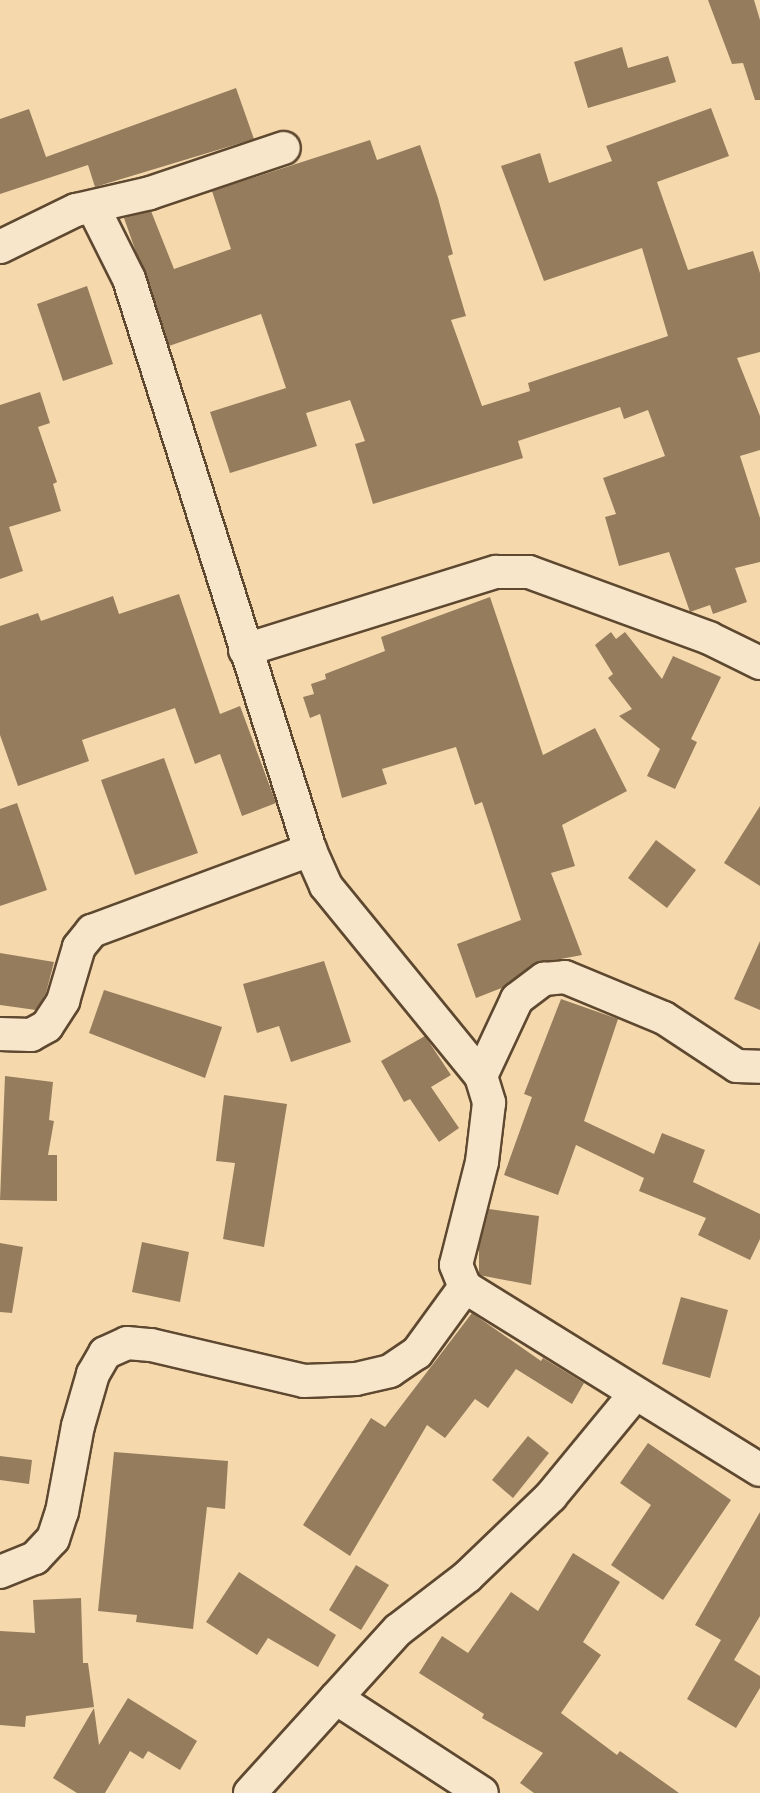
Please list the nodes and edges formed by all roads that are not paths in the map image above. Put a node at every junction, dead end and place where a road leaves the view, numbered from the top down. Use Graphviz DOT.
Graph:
graph roads {
  1 [pos="284,148"];
  2 [pos="93,207"];
  3 [pos="0,247"];
  4 [pos="245,650"];
  5 [pos="760,663"];
  6 [pos="310,850"];
  7 [pos="0,1034"];
  8 [pos="760,1067"];
  9 [pos="481,1076"];
  10 [pos="465,1287"];
  11 [pos="635,1394"];
  12 [pos="760,1470"];
  13 [pos="0,1572"];
  14 [pos="336,1698"];
  15 [pos="250,1793"];
  16 [pos="482,1793"];
  1 -- 2 [label="street"];
  2 -- 3 [label="street"];
  2 -- 4 [label="street"];
  4 -- 5 [label="street"];
  4 -- 6 [label="street"];
  6 -- 7 [label="street"];
  6 -- 9 [label="street"];
  8 -- 9 [label="street"];
  9 -- 10 [label="street"];
  10 -- 11 [label="street"];
  10 -- 13 [label="street"];
  11 -- 12 [label="street"];
  11 -- 14 [label="street"];
  14 -- 15 [label="street"];
  14 -- 16 [label="street"];
}
